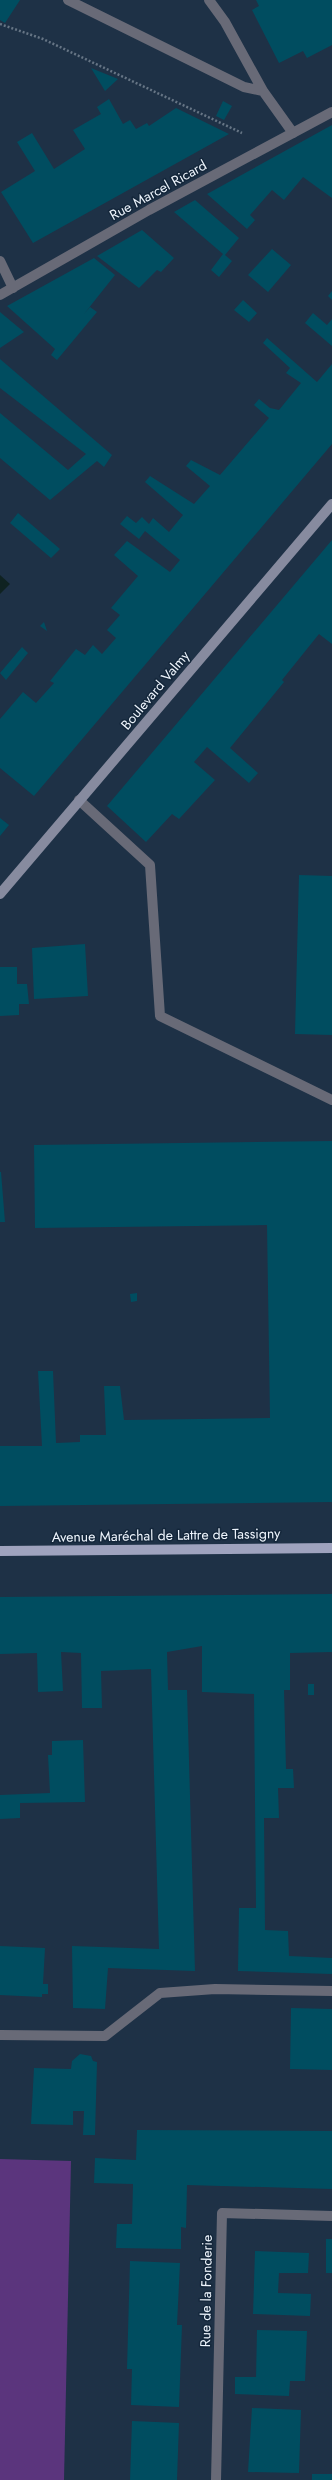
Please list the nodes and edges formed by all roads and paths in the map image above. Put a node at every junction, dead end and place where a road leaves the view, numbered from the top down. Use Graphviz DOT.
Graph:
graph roads {
  1 [pos="68,0"];
  2 [pos="209,0"];
  3 [pos="0,24"];
  4 [pos="263,91"];
  5 [pos="332,112"];
  6 [pos="293,133"];
  7 [pos="270,145"];
  8 [pos="0,261"];
  9 [pos="13,288"];
  10 [pos="0,295"];
  11 [pos="332,504"];
  12 [pos="79,800"];
  13 [pos="0,894"];
  14 [pos="332,1100"];
  15 [pos="332,1548"];
  16 [pos="0,1550"];
  17 [pos="332,1991"];
  18 [pos="0,2035"];
  19 [pos="332,2216"];
  20 [pos="216,2480"];
  1 -- 4 [label="street"];
  2 -- 4 [label="street"];
  3 -- 7 [label="path"];
  4 -- 6 [label="street"];
  5 -- 6 [label="street, Rue Marcel Ricard"];
  6 -- 7 [label="street, Rue Marcel Ricard"];
  7 -- 9 [label="street, Rue Marcel Ricard"];
  8 -- 9 [label="street"];
  9 -- 10 [label="street, Rue Marcel Ricard"];
  11 -- 12 [label="main road, Boulevard Valmy"];
  12 -- 13 [label="main road, Boulevard Valmy"];
  12 -- 14 [label="street"];
  15 -- 16 [label="main road, Avenue Maréchal de Lattre de Tassigny"];
  17 -- 18 [label="street"];
  19 -- 20 [label="street, Rue de la Fonderie"];
}
